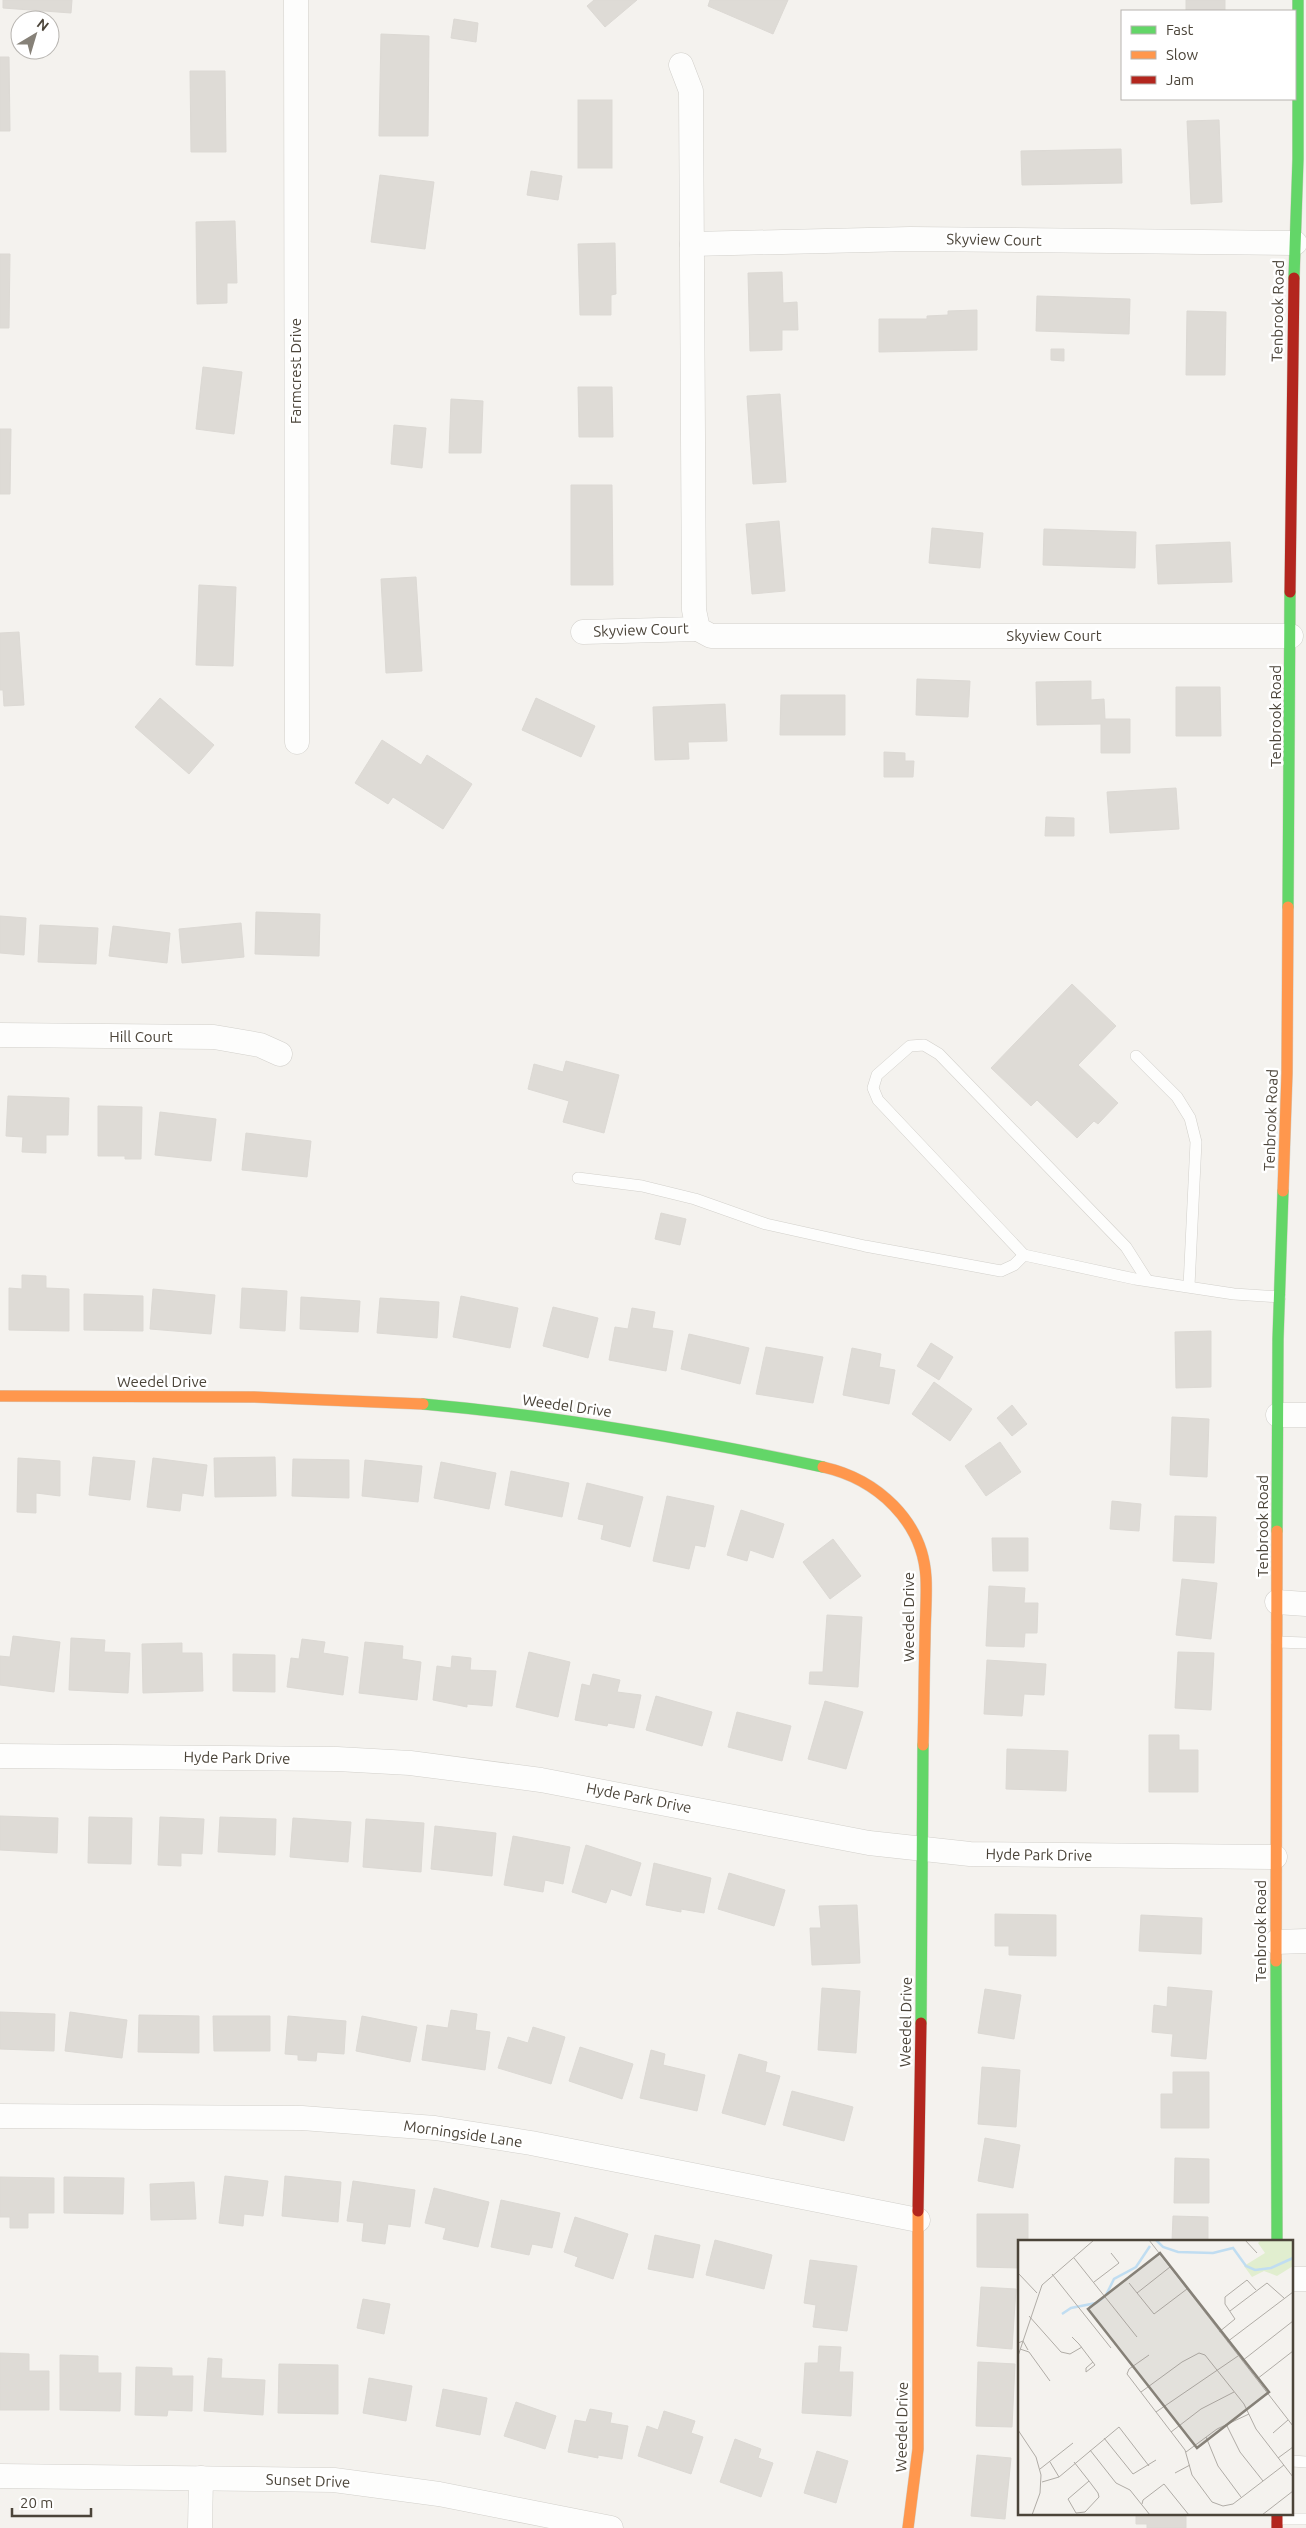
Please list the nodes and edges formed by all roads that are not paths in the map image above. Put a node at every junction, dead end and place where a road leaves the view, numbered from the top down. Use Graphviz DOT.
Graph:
graph roads {
  1 [pos="296,0"];
  2 [pos="1298,0"];
  3 [pos="681,65"];
  4 [pos="1302,160"];
  5 [pos="1295,243"];
  6 [pos="692,244"];
  7 [pos="1291,533"];
  8 [pos="1306,534"];
  9 [pos="698,629"];
  10 [pos="583,632"];
  11 [pos="1294,641"];
  12 [pos="297,742"];
  13 [pos="0,1035"];
  14 [pos="280,1054"];
  15 [pos="1136,1056"];
  16 [pos="578,1178"];
  17 [pos="1024,1255"];
  18 [pos="1147,1280"];
  19 [pos="1189,1286"];
  20 [pos="1280,1297"];
  21 [pos="0,1396"];
  22 [pos="1278,1415"];
  23 [pos="1306,1415"];
  24 [pos="1277,1602"];
  25 [pos="1306,1604"];
  26 [pos="1277,1642"];
  27 [pos="1306,1643"];
  28 [pos="0,1756"];
  29 [pos="922,1849"];
  30 [pos="1275,1857"];
  31 [pos="1276,1942"];
  32 [pos="1306,1942"];
  33 [pos="0,2116"];
  34 [pos="918,2220"];
  35 [pos="1277,2240"];
  36 [pos="0,2476"];
  37 [pos="201,2478"];
  38 [pos="1306,2519"];
  39 [pos="1277,2520"];
  40 [pos="541,2521"];
  41 [pos="200,2528"];
  42 [pos="612,2528"];
  43 [pos="908,2528"];
  1 -- 12 [label="street, Farmcrest Drive"];
  2 -- 4 [label="street, Tenbrook Road"];
  3 -- 6 [label="street, Skyview Court"];
  4 -- 5 [label="street, Tenbrook Road"];
  5 -- 6 [label="street, Skyview Court"];
  5 -- 7 [label="street, Tenbrook Road"];
  6 -- 9 [label="street, Skyview Court"];
  7 -- 8 [label="lane"];
  7 -- 11 [label="street, Tenbrook Road"];
  9 -- 10 [label="street, Skyview Court"];
  9 -- 11 [label="street, Skyview Court"];
  11 -- 20 [label="street, Tenbrook Road"];
  13 -- 14 [label="street, Hill Court"];
  15 -- 19 [label="lane"];
  16 -- 17 [label="lane"];
  17 -- 18 [label="lane"];
  17 -- 18 [label="lane"];
  18 -- 19 [label="lane"];
  19 -- 20 [label="lane"];
  20 -- 22 [label="street, Tenbrook Road"];
  21 -- 29 [label="street, Weedel Drive"];
  22 -- 23 [label="street"];
  22 -- 24 [label="street, Tenbrook Road"];
  24 -- 25 [label="street"];
  24 -- 26 [label="street, Tenbrook Road"];
  26 -- 27 [label="lane"];
  26 -- 30 [label="street, Tenbrook Road"];
  28 -- 29 [label="street, Hyde Park Drive"];
  29 -- 30 [label="street, Hyde Park Drive"];
  29 -- 34 [label="street, Weedel Drive"];
  30 -- 31 [label="street, Tenbrook Road"];
  31 -- 32 [label="street"];
  31 -- 35 [label="street, Tenbrook Road"];
  33 -- 34 [label="street, Morningside Lane"];
  34 -- 43 [label="street, Weedel Drive"];
  36 -- 37 [label="street, Sunset Drive"];
  37 -- 40 [label="street, Sunset Drive"];
  37 -- 41 [label="street"];
  38 -- 39 [label="lane"];
  40 -- 42 [label="street, Sunset Drive"];
}
